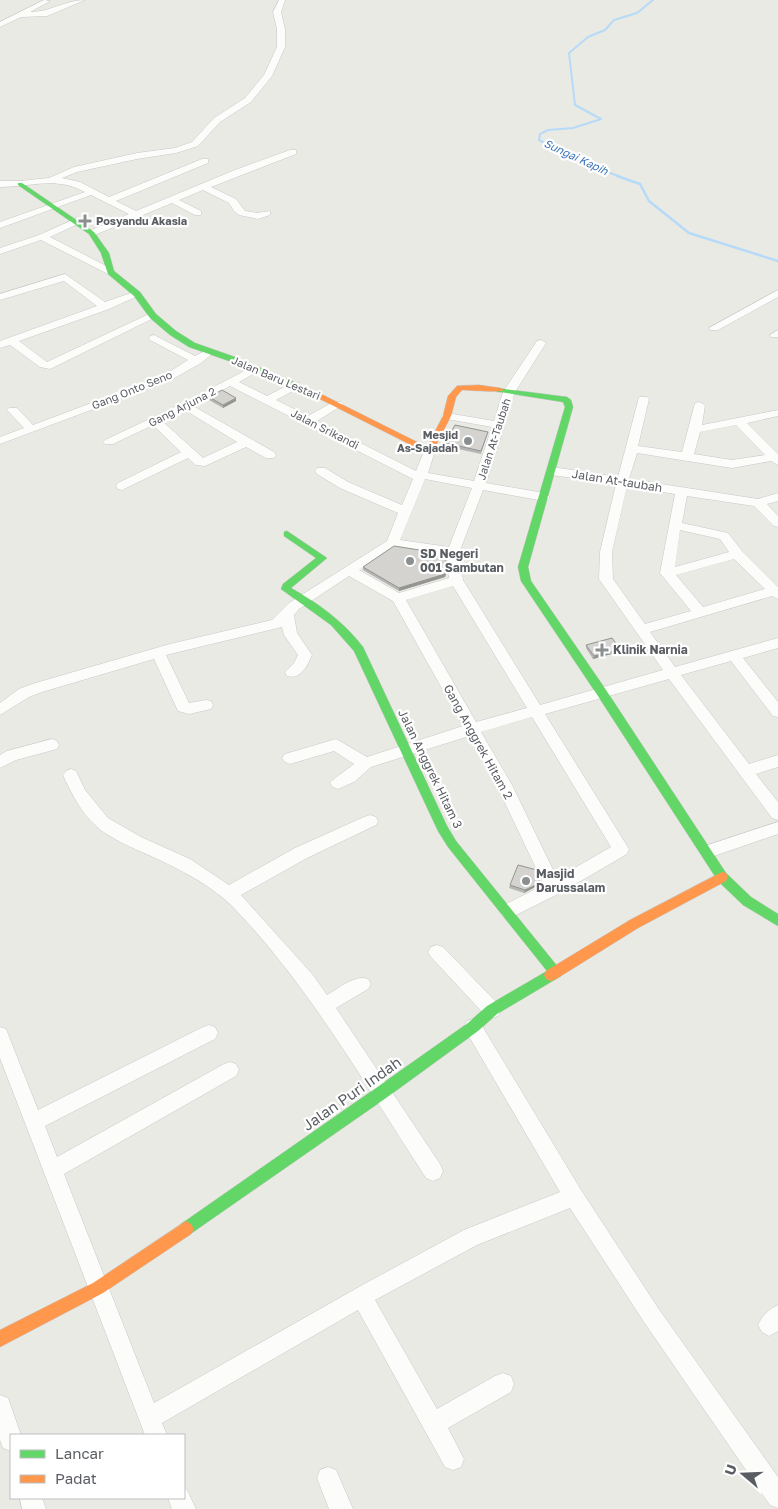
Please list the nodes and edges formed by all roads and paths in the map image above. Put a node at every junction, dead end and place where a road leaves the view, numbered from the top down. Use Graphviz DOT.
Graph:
graph roads {
  1 [pos="82,0"];
  2 [pos="282,0"];
  3 [pos="47,1"];
  4 [pos="19,15"];
  5 [pos="0,25"];
  6 [pos="293,152"];
  7 [pos="205,161"];
  8 [pos="181,171"];
  9 [pos="53,179"];
  10 [pos="0,184"];
  11 [pos="20,184"];
  12 [pos="207,186"];
  13 [pos="92,192"];
  14 [pos="110,200"];
  15 [pos="174,200"];
  16 [pos="55,207"];
  17 [pos="198,213"];
  18 [pos="267,214"];
  19 [pos="137,215"];
  20 [pos="77,221"];
  21 [pos="0,225"];
  22 [pos="92,233"];
  23 [pos="42,237"];
  24 [pos="0,251"];
  25 [pos="111,272"];
  26 [pos="778,292"];
  27 [pos="137,294"];
  28 [pos="0,297"];
  29 [pos="104,307"];
  30 [pos="153,316"];
  31 [pos="714,328"];
  32 [pos="154,338"];
  33 [pos="12,341"];
  34 [pos="541,343"];
  35 [pos="0,345"];
  36 [pos="209,352"];
  37 [pos="197,361"];
  38 [pos="254,369"];
  39 [pos="231,382"];
  40 [pos="296,385"];
  41 [pos="510,392"];
  42 [pos="644,399"];
  43 [pos="268,400"];
  44 [pos="336,404"];
  45 [pos="699,405"];
  46 [pos="185,406"];
  47 [pos="13,410"];
  48 [pos="778,413"];
  49 [pos="447,416"];
  50 [pos="155,421"];
  51 [pos="308,421"];
  52 [pos="739,421"];
  53 [pos="498,425"];
  54 [pos="30,429"];
  55 [pos="695,430"];
  56 [pos="0,441"];
  57 [pos="109,442"];
  58 [pos="246,442"];
  59 [pos="632,449"];
  60 [pos="429,451"];
  61 [pos="189,453"];
  62 [pos="270,455"];
  63 [pos="688,456"];
  64 [pos="776,459"];
  65 [pos="321,471"];
  66 [pos="552,471"];
  67 [pos="420,476"];
  68 [pos="623,481"];
  69 [pos="122,486"];
  70 [pos="479,486"];
  71 [pos="682,491"];
  72 [pos="544,497"];
  73 [pos="778,497"];
  74 [pos="758,503"];
  75 [pos="405,511"];
  76 [pos="778,523"];
  77 [pos="675,525"];
  78 [pos="287,534"];
  79 [pos="392,543"];
  80 [pos="453,553"];
  81 [pos="737,554"];
  82 [pos="349,570"];
  83 [pos="667,572"];
  84 [pos="456,580"];
  85 [pos="776,593"];
  86 [pos="398,598"];
  87 [pos="306,600"];
  88 [pos="699,612"];
  89 [pos="287,615"];
  90 [pos="641,630"];
  91 [pos="778,644"];
  92 [pos="158,653"];
  93 [pos="735,657"];
  94 [pos="292,672"];
  95 [pos="672,674"];
  96 [pos="602,693"];
  97 [pos="206,705"];
  98 [pos="776,706"];
  99 [pos="0,710"];
  100 [pos="536,711"];
  101 [pos="472,729"];
  102 [pos="52,745"];
  103 [pos="405,750"];
  104 [pos="290,758"];
  105 [pos="778,761"];
  106 [pos="0,762"];
  107 [pos="365,763"];
  108 [pos="746,771"];
  109 [pos="71,775"];
  110 [pos="338,782"];
  111 [pos="778,814"];
  112 [pos="370,821"];
  113 [pos="778,828"];
  114 [pos="708,852"];
  115 [pos="722,877"];
  116 [pos="554,888"];
  117 [pos="230,893"];
  118 [pos="508,911"];
  119 [pos="778,921"];
  120 [pos="437,952"];
  121 [pos="556,972"];
  122 [pos="362,984"];
  123 [pos="324,1006"];
  124 [pos="492,1010"];
  125 [pos="473,1027"];
  126 [pos="209,1033"];
  127 [pos="0,1036"];
  128 [pos="230,1070"];
  129 [pos="381,1093"];
  130 [pos="35,1121"];
  131 [pos="53,1170"];
  132 [pos="433,1171"];
  133 [pos="574,1197"];
  134 [pos="98,1288"];
  135 [pos="362,1297"];
  136 [pos="0,1339"];
  137 [pos="503,1384"];
  138 [pos="0,1406"];
  139 [pos="433,1424"];
  140 [pos="152,1427"];
  141 [pos="10,1437"];
  142 [pos="452,1459"];
  143 [pos="328,1478"];
  144 [pos="778,1497"];
  145 [pos="341,1509"];
  1 -- 4 [label="street"];
  2 -- 9 [label="street"];
  3 -- 4 [label="street"];
  4 -- 5 [label="street"];
  6 -- 12 [label="street"];
  7 -- 8 [label="street"];
  8 -- 12 [label="street"];
  8 -- 14 [label="street"];
  9 -- 11 [label="street"];
  9 -- 13 [label="street"];
  10 -- 11 [label="street"];
  11 -- 16 [label="street, Jalan Baru Lestari"];
  12 -- 15 [label="street"];
  12 -- 18 [label="street"];
  13 -- 14 [label="street"];
  13 -- 16 [label="street"];
  14 -- 19 [label="street"];
  15 -- 17 [label="street"];
  15 -- 19 [label="street"];
  16 -- 20 [label="street, Jalan Baru Lestari"];
  16 -- 21 [label="street"];
  19 -- 22 [label="street"];
  20 -- 22 [label="street, Jalan Baru Lestari"];
  20 -- 23 [label="street"];
  22 -- 25 [label="street, Jalan Baru Lestari"];
  23 -- 24 [label="street"];
  23 -- 25 [label="street"];
  25 -- 27 [label="street, Jalan Baru Lestari"];
  26 -- 31 [label="street"];
  27 -- 29 [label="street"];
  27 -- 30 [label="street, Jalan Baru Lestari"];
  28 -- 29 [label="street"];
  29 -- 33 [label="street"];
  30 -- 33 [label="street"];
  30 -- 36 [label="street, Jalan Baru Lestari"];
  32 -- 37 [label="street"];
  33 -- 35 [label="street"];
  34 -- 41 [label="street, Jalan At-Taubah"];
  36 -- 37 [label="street, Gang Onto Seno"];
  36 -- 38 [label="street, Jalan Baru Lestari"];
  37 -- 54 [label="street, Gang Onto Seno"];
  38 -- 39 [label="street, Gang Arjuna 2"];
  38 -- 40 [label="street, Jalan Baru Lestari"];
  39 -- 43 [label="street, Jalan Srikandi"];
  39 -- 46 [label="street, Gang Arjuna 2"];
  40 -- 43 [label="street"];
  40 -- 44 [label="street, Jalan Baru Lestari"];
  41 -- 49 [label="street"];
  41 -- 53 [label="street, Jalan At-Taubah"];
  41 -- 66 [label="street"];
  42 -- 59 [label="street"];
  43 -- 51 [label="street, Jalan Srikandi"];
  44 -- 51 [label="street"];
  44 -- 60 [label="street, Jalan Baru Lestari"];
  45 -- 55 [label="street"];
  46 -- 50 [label="street, Gang Arjuna 2"];
  46 -- 58 [label="street"];
  47 -- 54 [label="street"];
  48 -- 52 [label="street"];
  49 -- 53 [label="street"];
  49 -- 60 [label="street"];
  50 -- 57 [label="street, Gang Arjuna 2"];
  50 -- 61 [label="street"];
  51 -- 67 [label="street, Jalan Srikandi"];
  52 -- 55 [label="street"];
  52 -- 64 [label="street"];
  53 -- 70 [label="street, Jalan At-Taubah"];
  54 -- 56 [label="street, Gang Onto Seno"];
  55 -- 63 [label="street"];
  58 -- 61 [label="street"];
  58 -- 62 [label="street"];
  59 -- 63 [label="street"];
  59 -- 68 [label="street"];
  60 -- 67 [label="street"];
  61 -- 69 [label="street"];
  63 -- 64 [label="street"];
  65 -- 75 [label="street"];
  66 -- 68 [label="street, Jalan At-taubah"];
  66 -- 72 [label="street"];
  67 -- 70 [label="street, Jalan Srikandi"];
  67 -- 75 [label="street"];
  68 -- 71 [label="street, Jalan At-taubah"];
  68 -- 90 [label="street"];
  70 -- 72 [label="street, Jalan Srikandi"];
  70 -- 80 [label="street, Jalan At-Taubah"];
  71 -- 74 [label="street, Jalan At-taubah"];
  71 -- 77 [label="street"];
  72 -- 96 [label="street"];
  73 -- 74 [label="street"];
  74 -- 76 [label="street"];
  75 -- 79 [label="street"];
  77 -- 81 [label="street"];
  77 -- 83 [label="street"];
  78 -- 87 [label="street, Jalan Anggrek Hitam 3"];
  79 -- 80 [label="street"];
  79 -- 82 [label="street"];
  80 -- 84 [label="street"];
  81 -- 83 [label="street"];
  81 -- 85 [label="street"];
  82 -- 86 [label="street"];
  82 -- 87 [label="street"];
  83 -- 88 [label="street"];
  84 -- 86 [label="street"];
  84 -- 100 [label="street"];
  85 -- 88 [label="street"];
  86 -- 101 [label="street, Gang Anggrek Hitam 2"];
  87 -- 89 [label="street"];
  87 -- 103 [label="street, Jalan Anggrek Hitam 3"];
  88 -- 90 [label="street"];
  89 -- 92 [label="street"];
  89 -- 94 [label="street"];
  90 -- 95 [label="street"];
  91 -- 93 [label="street"];
  92 -- 97 [label="street"];
  92 -- 99 [label="street"];
  93 -- 95 [label="street"];
  93 -- 98 [label="street"];
  95 -- 96 [label="street"];
  95 -- 108 [label="street"];
  96 -- 100 [label="street"];
  96 -- 114 [label="street"];
  100 -- 101 [label="street"];
  100 -- 116 [label="street"];
  101 -- 103 [label="street"];
  101 -- 116 [label="street, Gang Anggrek Hitam 2"];
  102 -- 106 [label="street"];
  103 -- 107 [label="street"];
  103 -- 118 [label="street, Jalan Anggrek Hitam 3"];
  104 -- 107 [label="street"];
  105 -- 108 [label="street"];
  107 -- 110 [label="street"];
  108 -- 111 [label="street"];
  109 -- 117 [label="street"];
  112 -- 117 [label="street"];
  113 -- 114 [label="street"];
  114 -- 115 [label="street"];
  115 -- 119 [label="street"];
  115 -- 121 [label="street, Jalan Puri Indah"];
  116 -- 118 [label="street"];
  117 -- 123 [label="street"];
  118 -- 121 [label="street, Jalan Anggrek Hitam 3"];
  120 -- 124 [label="street"];
  121 -- 124 [label="street, Jalan Puri Indah"];
  122 -- 123 [label="street"];
  123 -- 129 [label="street"];
  124 -- 125 [label="street, Jalan Puri Indah"];
  125 -- 129 [label="street, Jalan Puri Indah"];
  125 -- 133 [label="street"];
  126 -- 130 [label="street"];
  127 -- 130 [label="street"];
  128 -- 131 [label="street"];
  129 -- 132 [label="street"];
  129 -- 134 [label="street, Jalan Puri Indah"];
  130 -- 131 [label="street"];
  131 -- 134 [label="street"];
  133 -- 135 [label="street"];
  133 -- 144 [label="street"];
  134 -- 136 [label="street, Jalan Puri Indah"];
  134 -- 140 [label="street"];
  135 -- 139 [label="street"];
  135 -- 140 [label="street"];
  137 -- 139 [label="street"];
  138 -- 141 [label="street"];
  139 -- 142 [label="street"];
  143 -- 145 [label="street"];
}
